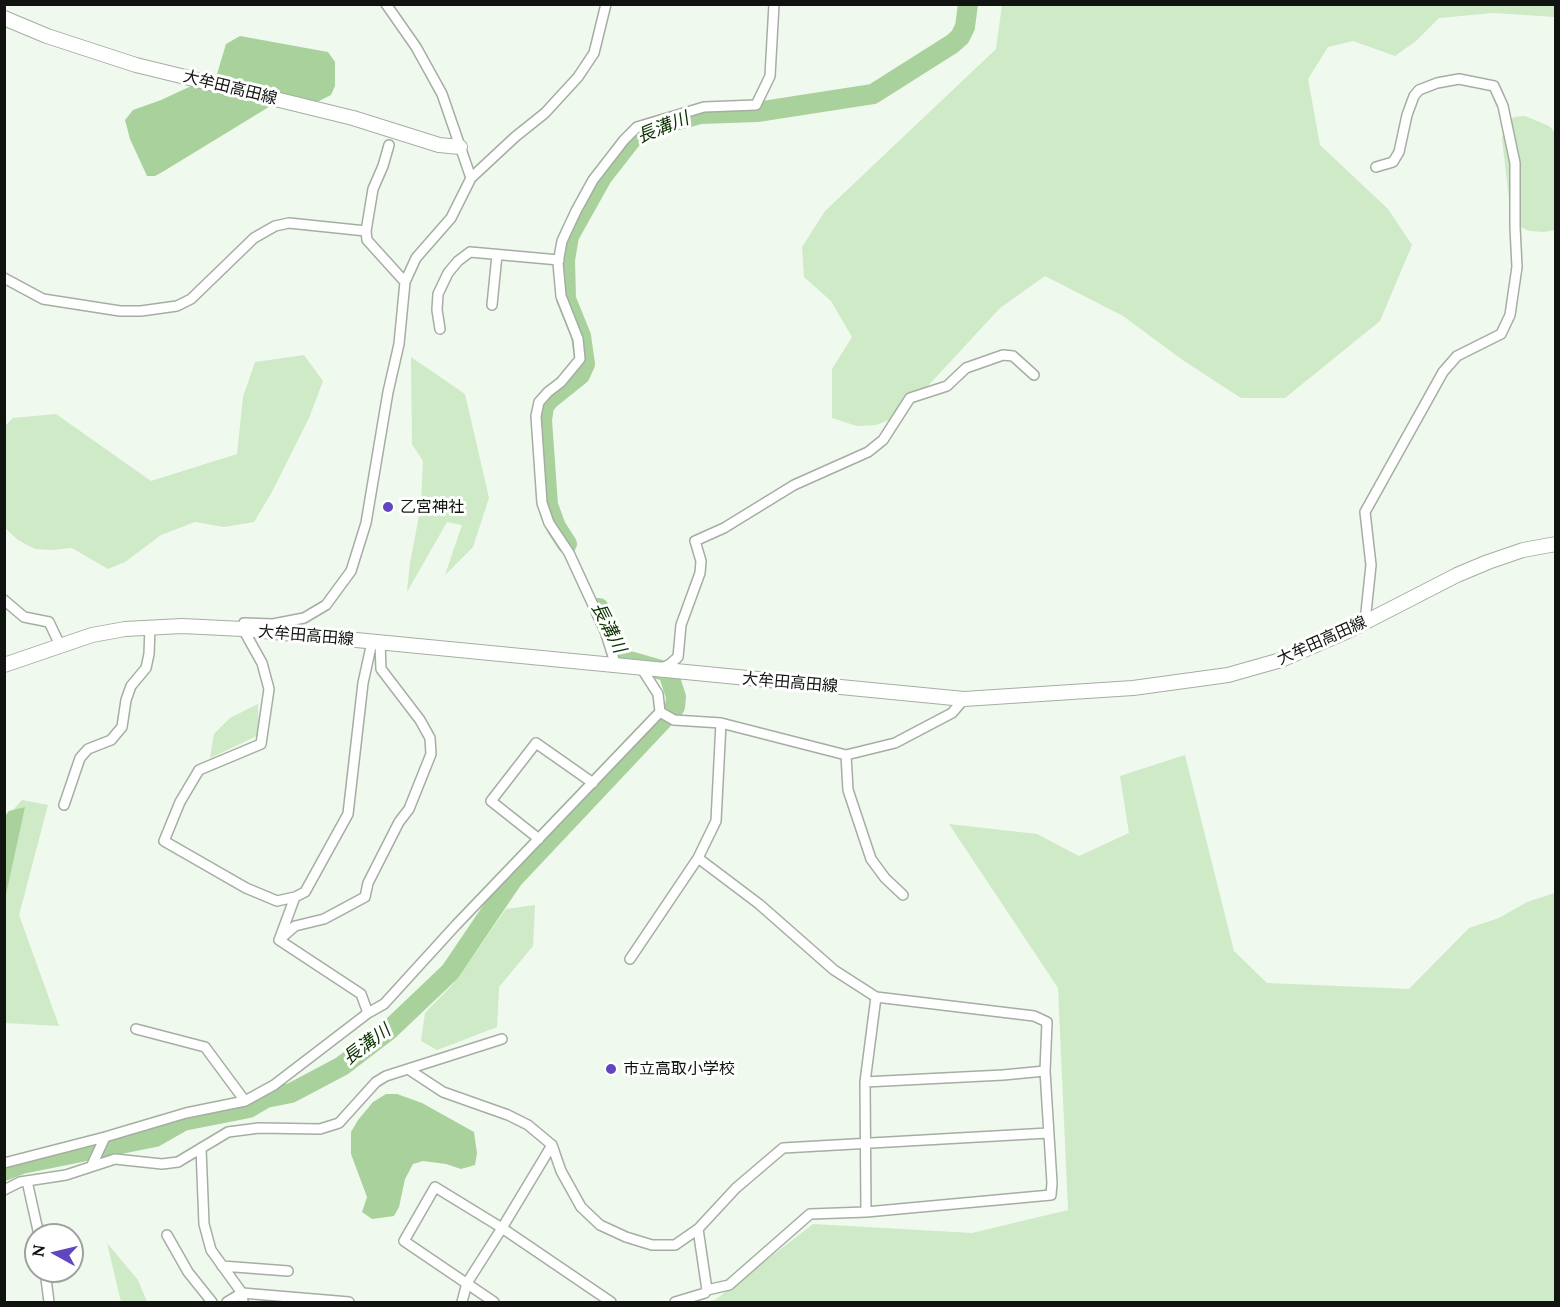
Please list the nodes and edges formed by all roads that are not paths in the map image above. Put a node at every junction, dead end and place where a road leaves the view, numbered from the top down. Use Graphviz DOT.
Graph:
graph roads {
  1 [pos="386,4"];
  2 [pos="606,4"];
  3 [pos="774,4"];
  4 [pos="4,18"];
  5 [pos="389,145"];
  6 [pos="459,147"];
  7 [pos="1376,167"];
  8 [pos="471,178"];
  9 [pos="366,231"];
  10 [pos="497,255"];
  11 [pos="559,260"];
  12 [pos="4,278"];
  13 [pos="405,282"];
  14 [pos="492,305"];
  15 [pos="441,329"];
  16 [pos="1034,375"];
  17 [pos="1556,544"];
  18 [pos="4,600"];
  19 [pos="1365,622"];
  20 [pos="150,627"];
  21 [pos="243,630"];
  22 [pos="376,642"];
  23 [pos="60,645"];
  24 [pos="4,665"];
  25 [pos="616,666"];
  26 [pos="642,669"];
  27 [pos="658,670"];
  28 [pos="964,699"];
  29 [pos="660,712"];
  30 [pos="721,723"];
  31 [pos="846,755"];
  32 [pos="593,783"];
  33 [pos="64,805"];
  34 [pos="539,839"];
  35 [pos="698,858"];
  36 [pos="903,895"];
  37 [pos="296,897"];
  38 [pos="279,940"];
  39 [pos="630,959"];
  40 [pos="876,997"];
  41 [pos="368,1013"];
  42 [pos="136,1029"];
  43 [pos="502,1039"];
  44 [pos="408,1069"];
  45 [pos="1045,1071"];
  46 [pos="865,1082"];
  47 [pos="245,1101"];
  48 [pos="1048,1133"];
  49 [pos="105,1137"];
  50 [pos="866,1143"];
  51 [pos="552,1145"];
  52 [pos="201,1148"];
  53 [pos="4,1162"];
  54 [pos="92,1165"];
  55 [pos="27,1181"];
  56 [pos="4,1190"];
  57 [pos="866,1212"];
  58 [pos="36,1223"];
  59 [pos="502,1228"];
  60 [pos="698,1229"];
  61 [pos="167,1235"];
  62 [pos="222,1266"];
  63 [pos="288,1271"];
  64 [pos="47,1283"];
  65 [pos="466,1283"];
  66 [pos="707,1290"];
  67 [pos="241,1295"];
  68 [pos="49,1302"];
  69 [pos="213,1302"];
  70 [pos="227,1302"];
  71 [pos="349,1302"];
  72 [pos="462,1302"];
  73 [pos="494,1302"];
  74 [pos="611,1302"];
  75 [pos="675,1302"];
  1 -- 6 [label="street"];
  2 -- 8 [label="street"];
  3 -- 11 [label="street"];
  4 -- 6 [label="main road, 大牟田高田線"];
  5 -- 9 [label="street"];
  6 -- 8 [label="street"];
  7 -- 19 [label="street"];
  8 -- 13 [label="street"];
  9 -- 12 [label="street"];
  9 -- 13 [label="street"];
  10 -- 11 [label="street"];
  10 -- 14 [label="street"];
  10 -- 15 [label="street"];
  11 -- 25 [label="street"];
  13 -- 21 [label="street"];
  16 -- 27 [label="street"];
  17 -- 19 [label="main road, 大牟田高田線"];
  18 -- 23 [label="street"];
  19 -- 28 [label="main road, 大牟田高田線"];
  20 -- 21 [label="main road, 大牟田高田線"];
  20 -- 23 [label="main road, 大牟田高田線"];
  20 -- 33 [label="street"];
  21 -- 22 [label="main road, 大牟田高田線"];
  21 -- 37 [label="street"];
  22 -- 25 [label="main road, 大牟田高田線"];
  22 -- 37 [label="street"];
  22 -- 38 [label="street"];
  23 -- 24 [label="main road, 大牟田高田線"];
  25 -- 26 [label="main road, 大牟田高田線"];
  26 -- 27 [label="main road, 大牟田高田線"];
  26 -- 29 [label="street"];
  27 -- 28 [label="main road, 大牟田高田線"];
  28 -- 31 [label="street"];
  29 -- 30 [label="street"];
  29 -- 32 [label="street"];
  30 -- 31 [label="street"];
  30 -- 35 [label="street"];
  31 -- 36 [label="street"];
  32 -- 34 [label="street"];
  32 -- 34 [label="street"];
  34 -- 41 [label="street"];
  35 -- 39 [label="street"];
  35 -- 40 [label="street"];
  37 -- 38 [label="street"];
  38 -- 41 [label="street"];
  40 -- 45 [label="street"];
  40 -- 46 [label="street"];
  41 -- 47 [label="street"];
  42 -- 47 [label="street"];
  43 -- 44 [label="street"];
  44 -- 51 [label="street"];
  44 -- 52 [label="street"];
  45 -- 46 [label="street"];
  45 -- 48 [label="street"];
  46 -- 50 [label="street"];
  47 -- 49 [label="street"];
  48 -- 50 [label="street"];
  48 -- 57 [label="street"];
  49 -- 53 [label="street"];
  49 -- 54 [label="street"];
  50 -- 57 [label="street"];
  50 -- 60 [label="street"];
  51 -- 59 [label="street"];
  51 -- 60 [label="street"];
  52 -- 54 [label="street"];
  52 -- 62 [label="street"];
  54 -- 55 [label="street"];
  55 -- 56 [label="street"];
  55 -- 58 [label="street"];
  57 -- 66 [label="street"];
  59 -- 65 [label="street"];
  59 -- 65 [label="street"];
  59 -- 74 [label="street"];
  60 -- 66 [label="street"];
  61 -- 69 [label="street"];
  62 -- 63 [label="street"];
  62 -- 67 [label="street"];
  64 -- 68 [label="street"];
  65 -- 72 [label="street"];
  65 -- 73 [label="street"];
  66 -- 75 [label="street"];
  67 -- 69 [label="street"];
  67 -- 70 [label="street"];
  67 -- 71 [label="street"];
}
